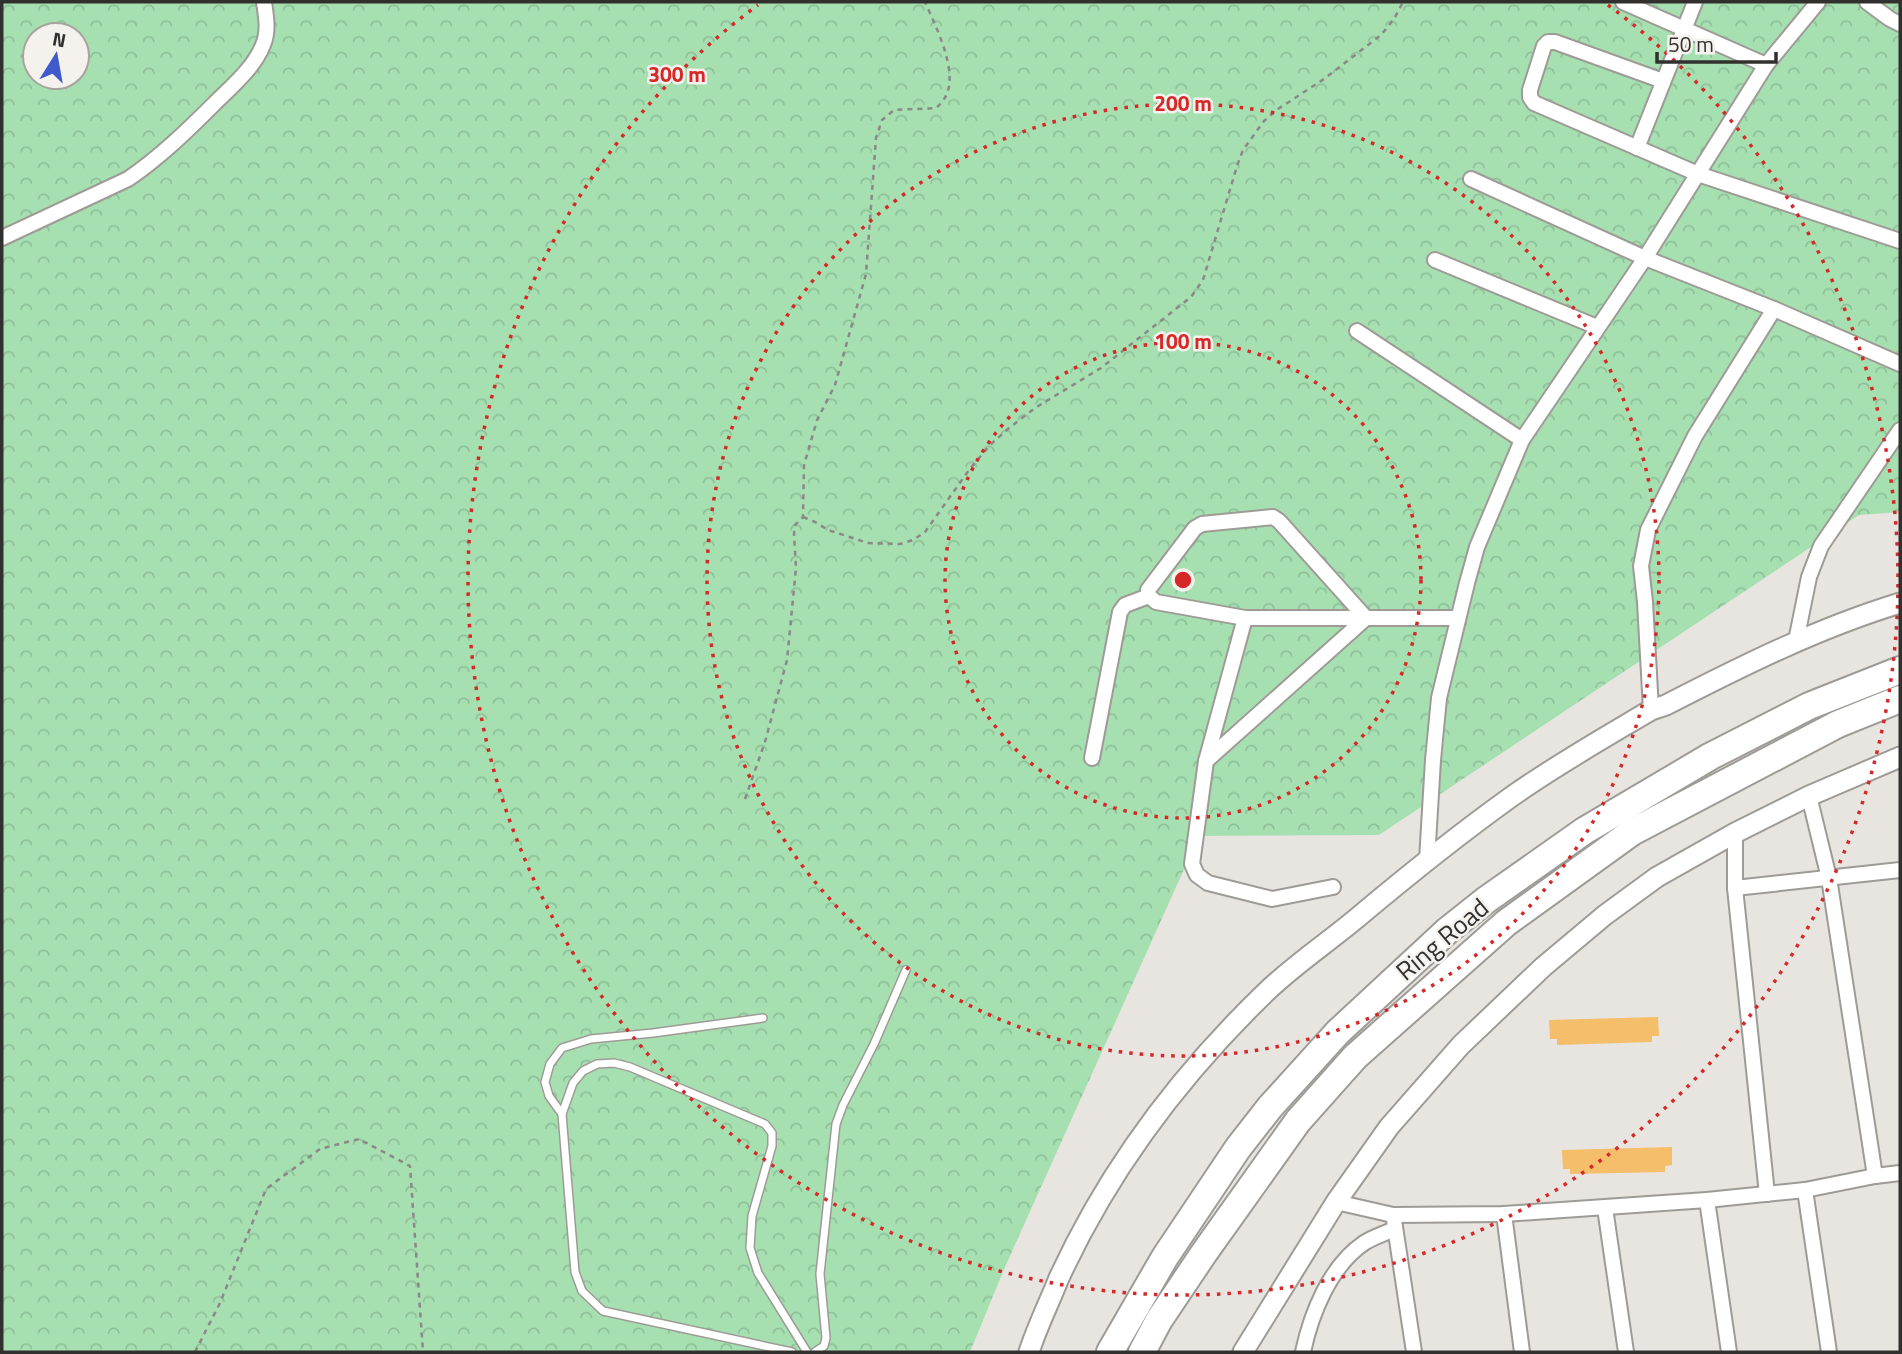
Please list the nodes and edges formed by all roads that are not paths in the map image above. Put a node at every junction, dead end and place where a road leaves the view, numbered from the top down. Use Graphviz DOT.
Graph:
graph roads {
  1 [pos="264,2"];
  2 [pos="1625,2"];
  3 [pos="1695,2"];
  4 [pos="1818,2"];
  5 [pos="1867,2"];
  6 [pos="1900,24"];
  7 [pos="1684,29"];
  8 [pos="1766,65"];
  9 [pos="1663,81"];
  10 [pos="1637,148"];
  11 [pos="1698,173"];
  12 [pos="1471,180"];
  13 [pos="2,238"];
  14 [pos="1899,238"];
  15 [pos="1644,258"];
  16 [pos="1435,260"];
  17 [pos="1774,309"];
  18 [pos="1597,327"];
  19 [pos="1357,331"];
  20 [pos="1900,364"];
  21 [pos="1900,430"];
  22 [pos="1522,440"];
  23 [pos="1149,596"];
  24 [pos="1900,603"];
  25 [pos="1245,618"];
  26 [pos="1366,618"];
  27 [pos="1458,618"];
  28 [pos="1796,641"];
  29 [pos="1900,670"];
  30 [pos="1900,699"];
  31 [pos="1651,710"];
  32 [pos="1900,757"];
  33 [pos="1092,758"];
  34 [pos="1206,761"];
  35 [pos="1810,796"];
  36 [pos="1735,833"];
  37 [pos="1427,860"];
  38 [pos="1900,870"];
  39 [pos="1829,878"];
  40 [pos="1333,887"];
  41 [pos="1735,888"];
  42 [pos="906,970"];
  43 [pos="763,1018"];
  44 [pos="562,1114"];
  45 [pos="1900,1173"];
  46 [pos="1875,1175"];
  47 [pos="1805,1190"];
  48 [pos="1767,1194"];
  49 [pos="1707,1200"];
  50 [pos="1336,1202"];
  51 [pos="1605,1208"];
  52 [pos="1504,1214"];
  53 [pos="1394,1222"];
  54 [pos="792,1352"];
  55 [pos="807,1352"];
  56 [pos="815,1352"];
  57 [pos="1030,1352"];
  58 [pos="1110,1352"];
  59 [pos="1142,1352"];
  60 [pos="1243,1352"];
  61 [pos="1303,1352"];
  62 [pos="1414,1352"];
  63 [pos="1522,1352"];
  64 [pos="1626,1352"];
  65 [pos="1729,1352"];
  66 [pos="1829,1352"];
  1 -- 13 [label="street"];
  2 -- 7 [label="street"];
  3 -- 7 [label="street"];
  4 -- 8 [label="street"];
  5 -- 6 [label="street"];
  7 -- 8 [label="street"];
  7 -- 9 [label="street"];
  8 -- 11 [label="street"];
  9 -- 10 [label="street"];
  9 -- 10 [label="street"];
  10 -- 11 [label="street"];
  11 -- 14 [label="street"];
  11 -- 15 [label="street"];
  12 -- 15 [label="street"];
  15 -- 17 [label="street"];
  15 -- 18 [label="street"];
  16 -- 18 [label="street"];
  17 -- 20 [label="street"];
  17 -- 31 [label="street"];
  18 -- 22 [label="street"];
  19 -- 22 [label="street"];
  21 -- 28 [label="street"];
  22 -- 27 [label="street"];
  23 -- 25 [label="street"];
  23 -- 26 [label="street"];
  23 -- 33 [label="street"];
  24 -- 28 [label="main road"];
  25 -- 26 [label="street"];
  25 -- 34 [label="street"];
  26 -- 27 [label="street"];
  26 -- 34 [label="street"];
  27 -- 37 [label="street"];
  28 -- 31 [label="main road"];
  29 -- 58 [label="highway, Ring Road"];
  30 -- 59 [label="highway, Ring Road"];
  31 -- 37 [label="main road"];
  32 -- 35 [label="main road"];
  34 -- 40 [label="street"];
  35 -- 36 [label="main road"];
  35 -- 39 [label="street"];
  36 -- 41 [label="street"];
  36 -- 50 [label="main road"];
  37 -- 57 [label="main road"];
  38 -- 39 [label="street"];
  39 -- 41 [label="street"];
  39 -- 46 [label="street"];
  41 -- 48 [label="street"];
  42 -- 56 [label="lane"];
  43 -- 44 [label="lane"];
  44 -- 54 [label="lane"];
  44 -- 55 [label="lane"];
  45 -- 46 [label="street"];
  46 -- 47 [label="street"];
  47 -- 48 [label="street"];
  47 -- 66 [label="street"];
  48 -- 49 [label="street"];
  49 -- 51 [label="street"];
  49 -- 65 [label="street"];
  50 -- 53 [label="street"];
  50 -- 60 [label="main road"];
  51 -- 52 [label="street"];
  51 -- 64 [label="street"];
  52 -- 53 [label="street"];
  52 -- 63 [label="street"];
  53 -- 61 [label="street"];
  53 -- 62 [label="street"];
}
